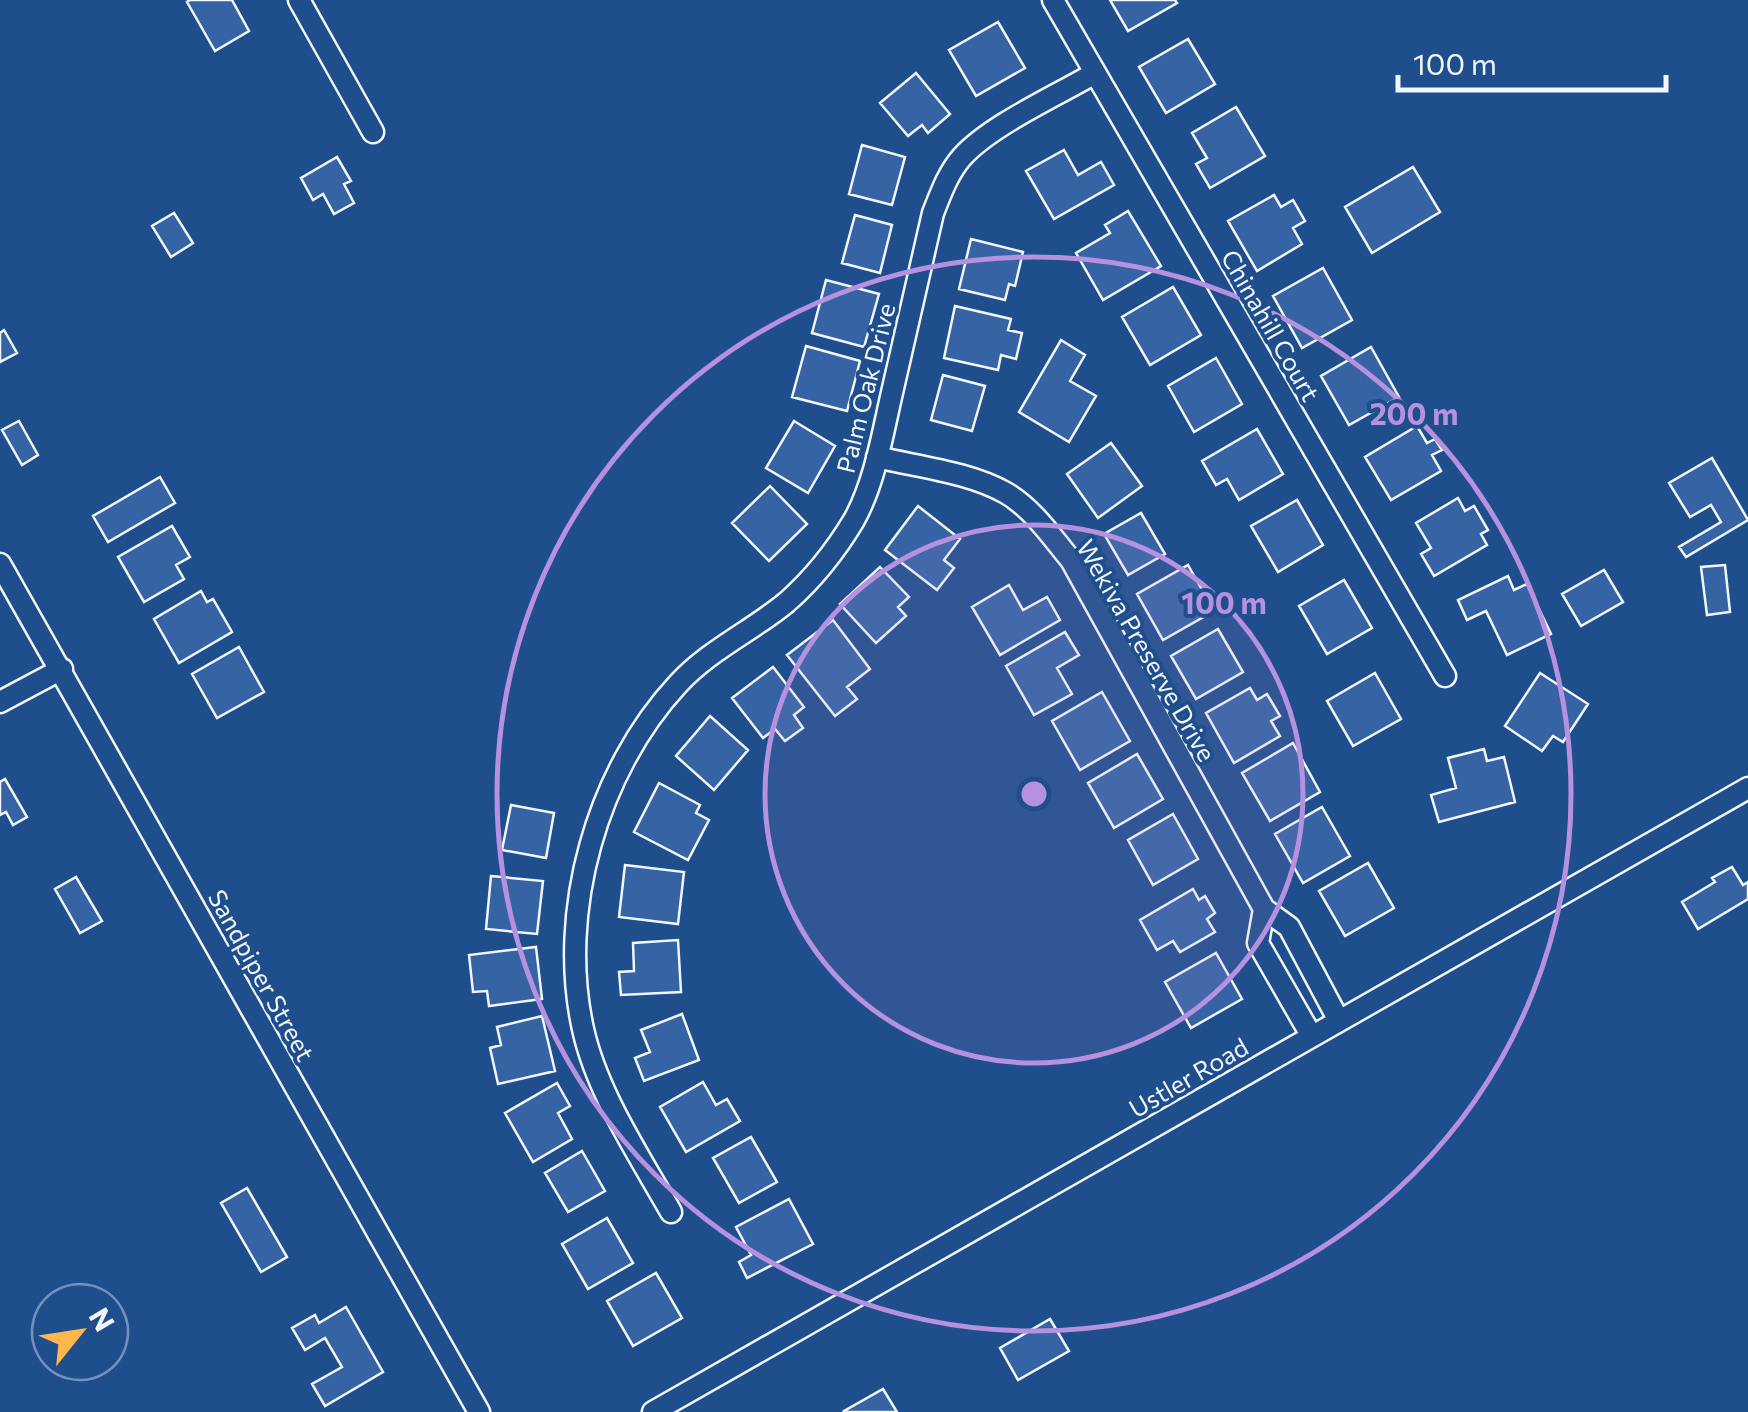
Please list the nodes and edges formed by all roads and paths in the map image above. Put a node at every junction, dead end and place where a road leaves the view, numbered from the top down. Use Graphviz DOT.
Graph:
graph roads {
  1 [pos="299,0"];
  2 [pos="1053,0"];
  3 [pos="1096,73"];
  4 [pos="372,132"];
  5 [pos="877,457"];
  6 [pos="0,564"];
  7 [pos="62,669"];
  8 [pos="1445,676"];
  9 [pos="0,702"];
  10 [pos="1748,788"];
  11 [pos="1264,908"];
  12 [pos="1306,959"];
  13 [pos="1276,975"];
  14 [pos="1338,1019"];
  15 [pos="1311,1035"];
  16 [pos="671,1212"];
  17 [pos="479,1412"];
  18 [pos="653,1412"];
  1 -- 4 [label="street"];
  2 -- 3 [label="street, Chinahill Court"];
  3 -- 5 [label="street, Palm Oak Drive"];
  3 -- 8 [label="street, Chinahill Court"];
  5 -- 11 [label="street, Wekiva Preserve Drive"];
  5 -- 16 [label="street, Palm Oak Drive"];
  6 -- 7 [label="street, Sandpiper Street"];
  7 -- 9 [label="street"];
  7 -- 17 [label="street, Sandpiper Street"];
  10 -- 14 [label="street, Ustler Road"];
  11 -- 12 [label="street, Wekiva Preserve Drive"];
  11 -- 13 [label="street, Wekiva Preserve Drive"];
  12 -- 13 [label="street"];
  12 -- 14 [label="street, Wekiva Preserve Drive"];
  13 -- 15 [label="street, Wekiva Preserve Drive"];
  14 -- 15 [label="street, Ustler Road"];
  15 -- 18 [label="street, Ustler Road"];
}
